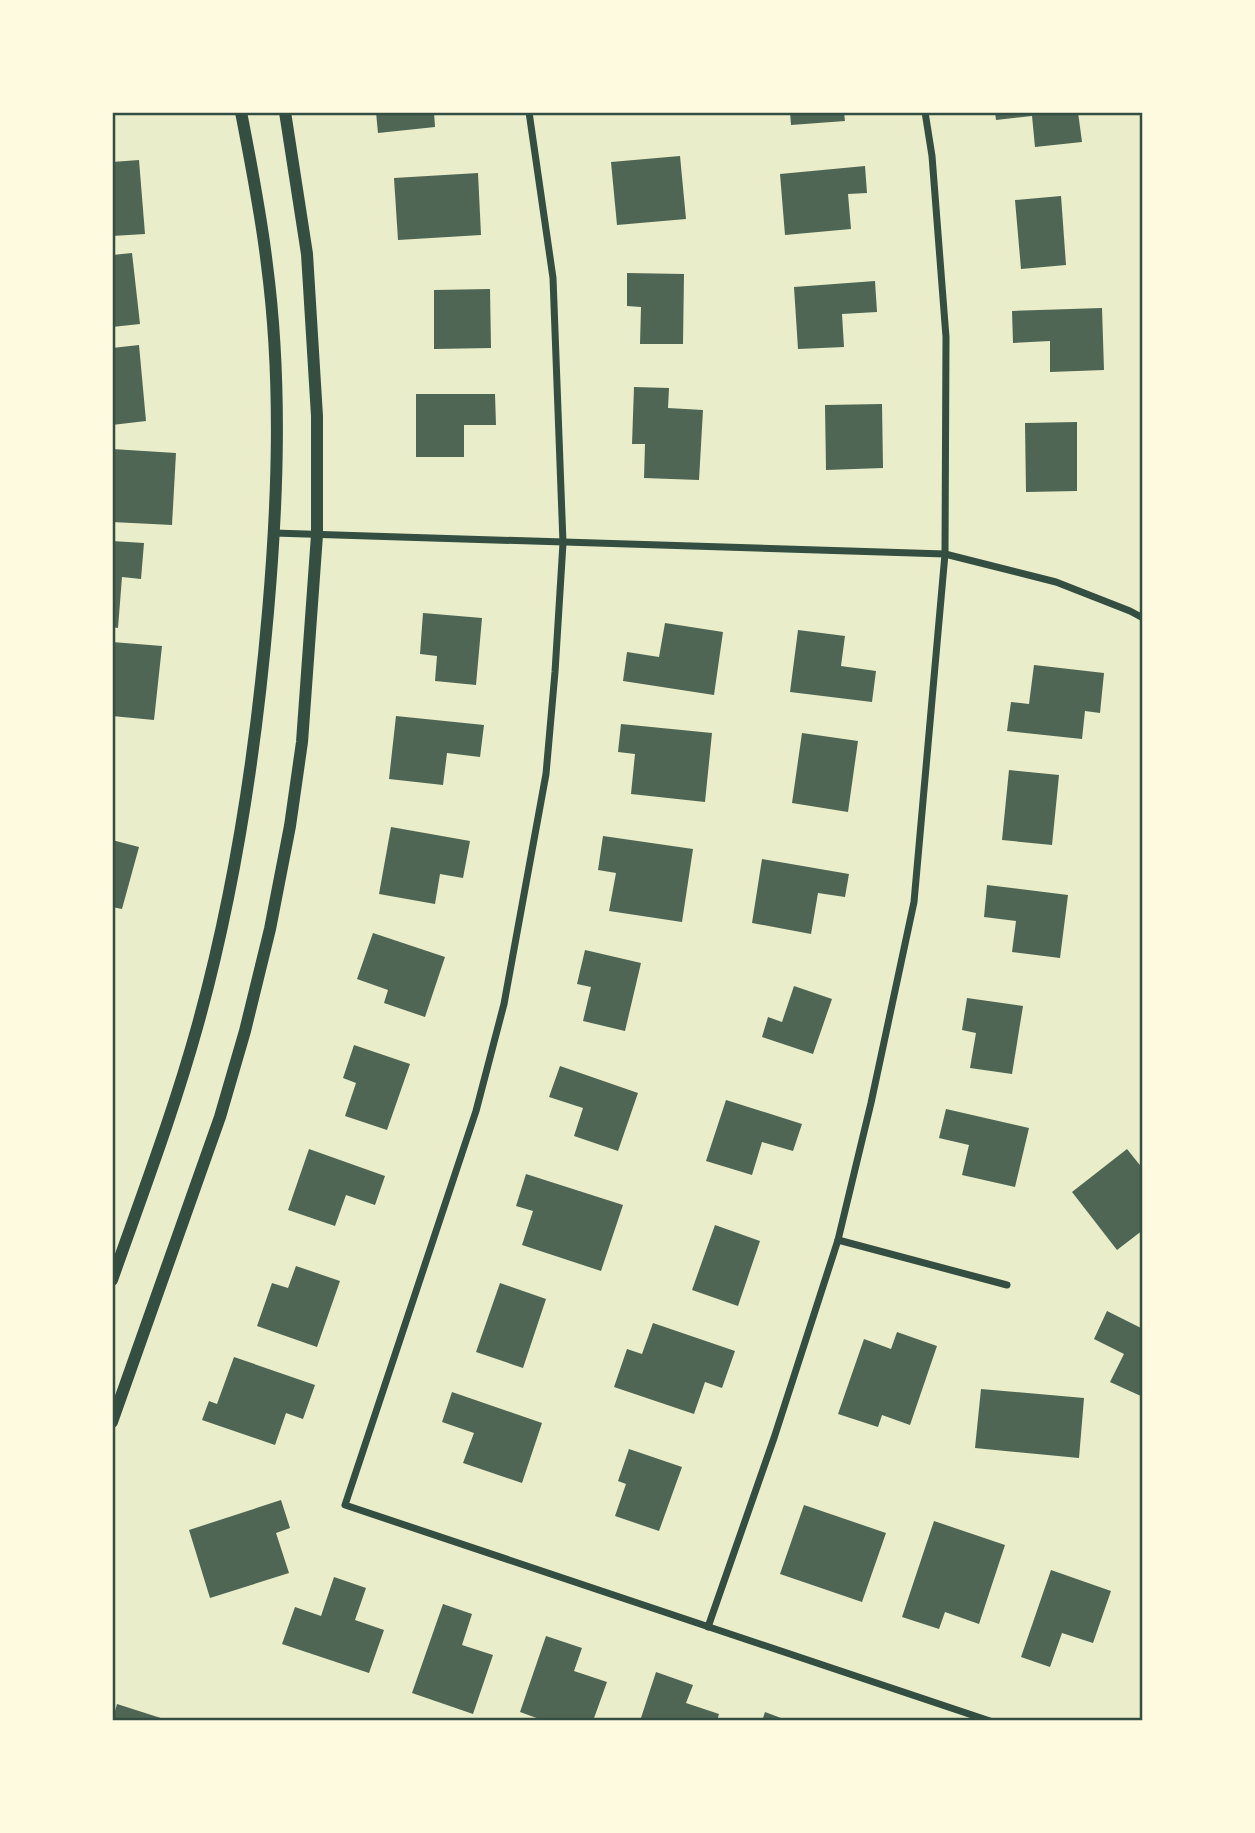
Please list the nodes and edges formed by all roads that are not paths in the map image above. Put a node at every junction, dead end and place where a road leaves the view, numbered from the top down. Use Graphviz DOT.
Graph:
graph roads {
  1 [pos="241,112"];
  2 [pos="285,112"];
  3 [pos="529,112"];
  4 [pos="925,112"];
  5 [pos="274,533"];
  6 [pos="317,535"];
  7 [pos="563,543"];
  8 [pos="945,554"];
  9 [pos="1143,618"];
  10 [pos="838,1240"];
  11 [pos="112,1279"];
  12 [pos="1007,1285"];
  13 [pos="112,1422"];
  14 [pos="708,1628"];
  15 [pos="990,1721"];
  1 -- 5 [label="street"];
  2 -- 6 [label="street"];
  3 -- 7 [label="street"];
  4 -- 8 [label="street"];
  5 -- 6 [label="street"];
  5 -- 11 [label="street"];
  6 -- 7 [label="street"];
  6 -- 13 [label="street"];
  7 -- 8 [label="street"];
  7 -- 14 [label="street"];
  8 -- 9 [label="street"];
  8 -- 10 [label="street"];
  10 -- 12 [label="street"];
  10 -- 14 [label="street"];
  14 -- 15 [label="street"];
}
